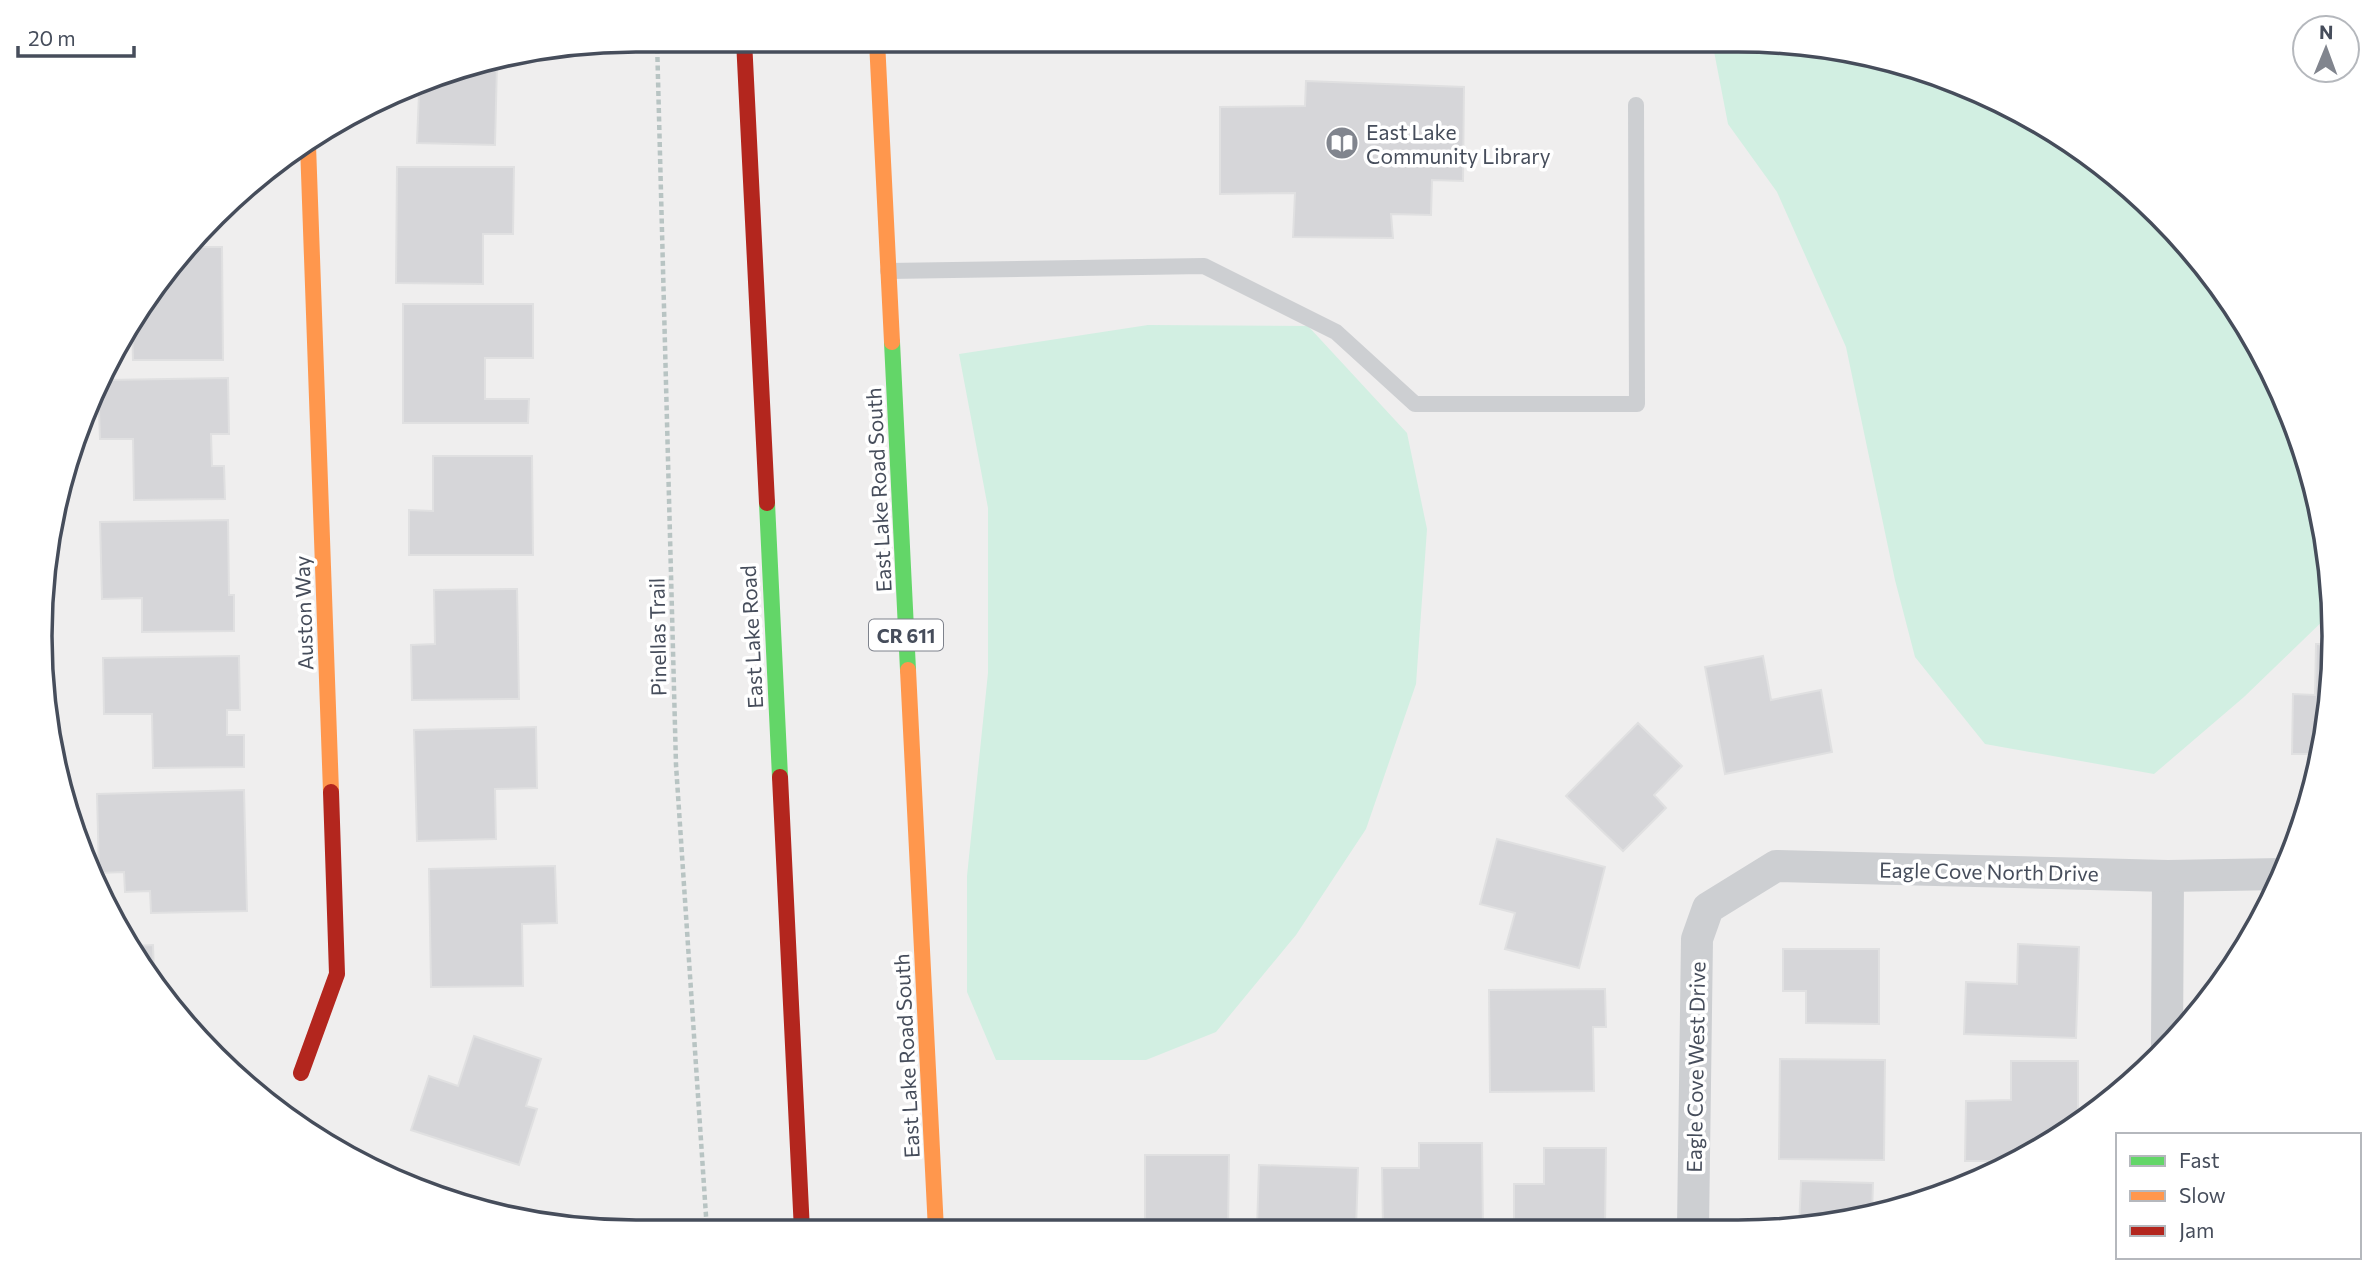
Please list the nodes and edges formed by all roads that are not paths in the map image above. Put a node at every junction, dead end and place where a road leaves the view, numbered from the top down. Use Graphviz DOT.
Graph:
graph roads {
  1 [pos="745,52"];
  2 [pos="878,52"];
  3 [pos="1636,105"];
  4 [pos="308,154"];
  5 [pos="888,271"];
  6 [pos="2272,874"];
  7 [pos="2168,876"];
  8 [pos="1708,908"];
  9 [pos="2167,1033"];
  10 [pos="301,1073"];
  11 [pos="801,1220"];
  12 [pos="935,1220"];
  13 [pos="1693,1220"];
  1 -- 11 [label="main road, East Lake Road"];
  2 -- 5 [label="main road, East Lake Road South / CR 611"];
  3 -- 5 [label="lane"];
  4 -- 10 [label="main road, Auston Way"];
  5 -- 12 [label="main road, East Lake Road South / CR 611"];
  6 -- 7 [label="street, Eagle Cove North Drive"];
  7 -- 8 [label="street, Eagle Cove North Drive"];
  7 -- 9 [label="street"];
  8 -- 13 [label="street, Eagle Cove West Drive"];
}
